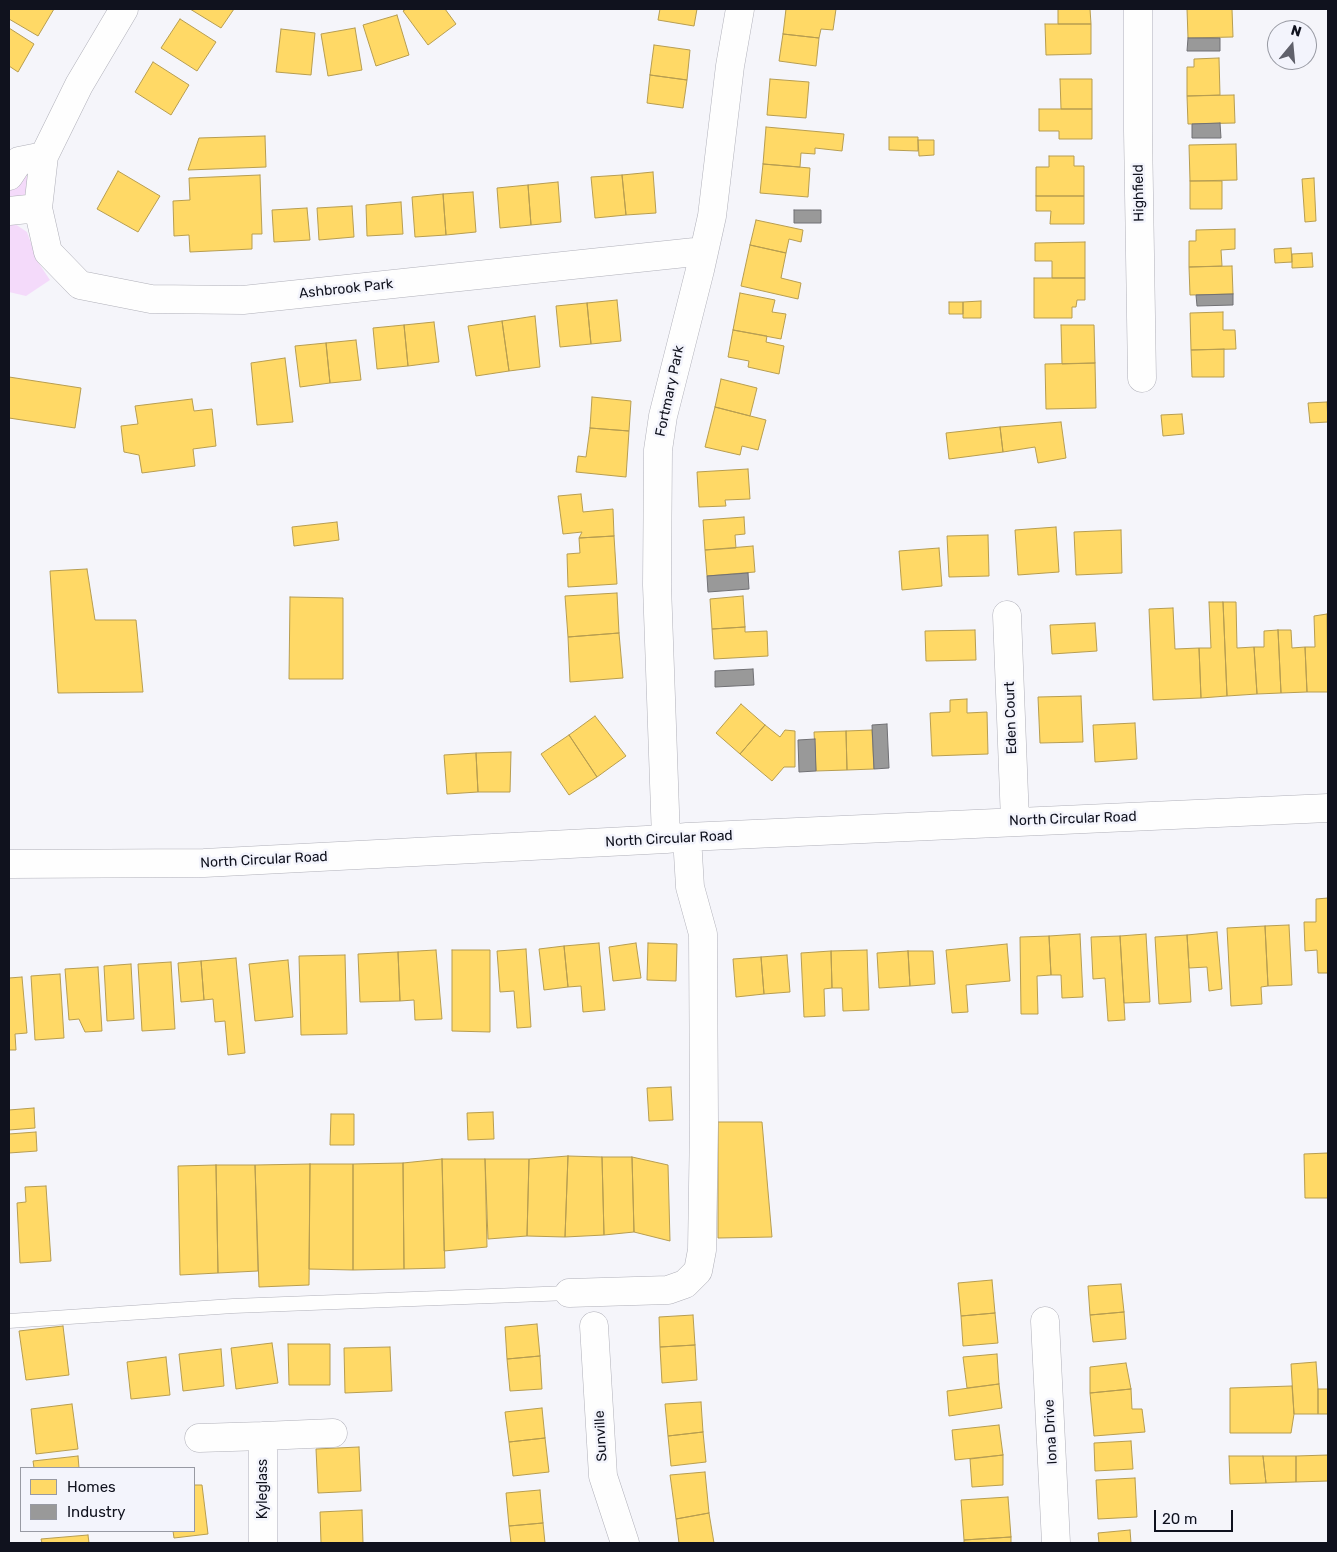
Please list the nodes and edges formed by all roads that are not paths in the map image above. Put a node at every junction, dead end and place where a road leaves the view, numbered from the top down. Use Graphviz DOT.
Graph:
graph roads {
  1 [pos="124,9"];
  2 [pos="740,9"];
  3 [pos="1138,9"];
  4 [pos="44,156"];
  5 [pos="9,176"];
  6 [pos="38,208"];
  7 [pos="9,211"];
  8 [pos="704,251"];
  9 [pos="1142,378"];
  10 [pos="1007,615"];
  11 [pos="1328,808"];
  12 [pos="1015,821"];
  13 [pos="676,838"];
  14 [pos="9,864"];
  15 [pos="569,1293"];
  16 [pos="1045,1320"];
  17 [pos="9,1321"];
  18 [pos="594,1326"];
  19 [pos="333,1433"];
  20 [pos="263,1436"];
  21 [pos="199,1438"];
  22 [pos="263,1543"];
  23 [pos="625,1543"];
  24 [pos="1056,1543"];
  1 -- 4 [label="street, Ashbrook Park"];
  2 -- 8 [label="street, Fortmary Park"];
  3 -- 9 [label="street, Highfield"];
  4 -- 5 [label="street"];
  4 -- 6 [label="street, Ashbrook Park"];
  6 -- 7 [label="street"];
  6 -- 8 [label="street, Ashbrook Park"];
  8 -- 13 [label="street, Fortmary Park"];
  10 -- 12 [label="street, Eden Court"];
  11 -- 12 [label="street, North Circular Road"];
  12 -- 13 [label="street, North Circular Road"];
  13 -- 14 [label="street, North Circular Road"];
  13 -- 15 [label="street, Fortmary Park"];
  15 -- 17 [label="lane"];
  16 -- 24 [label="street, Iona Drive"];
  18 -- 23 [label="street, Sunville"];
  19 -- 20 [label="street"];
  20 -- 21 [label="street"];
  20 -- 22 [label="street, Kyleglass"];
}
